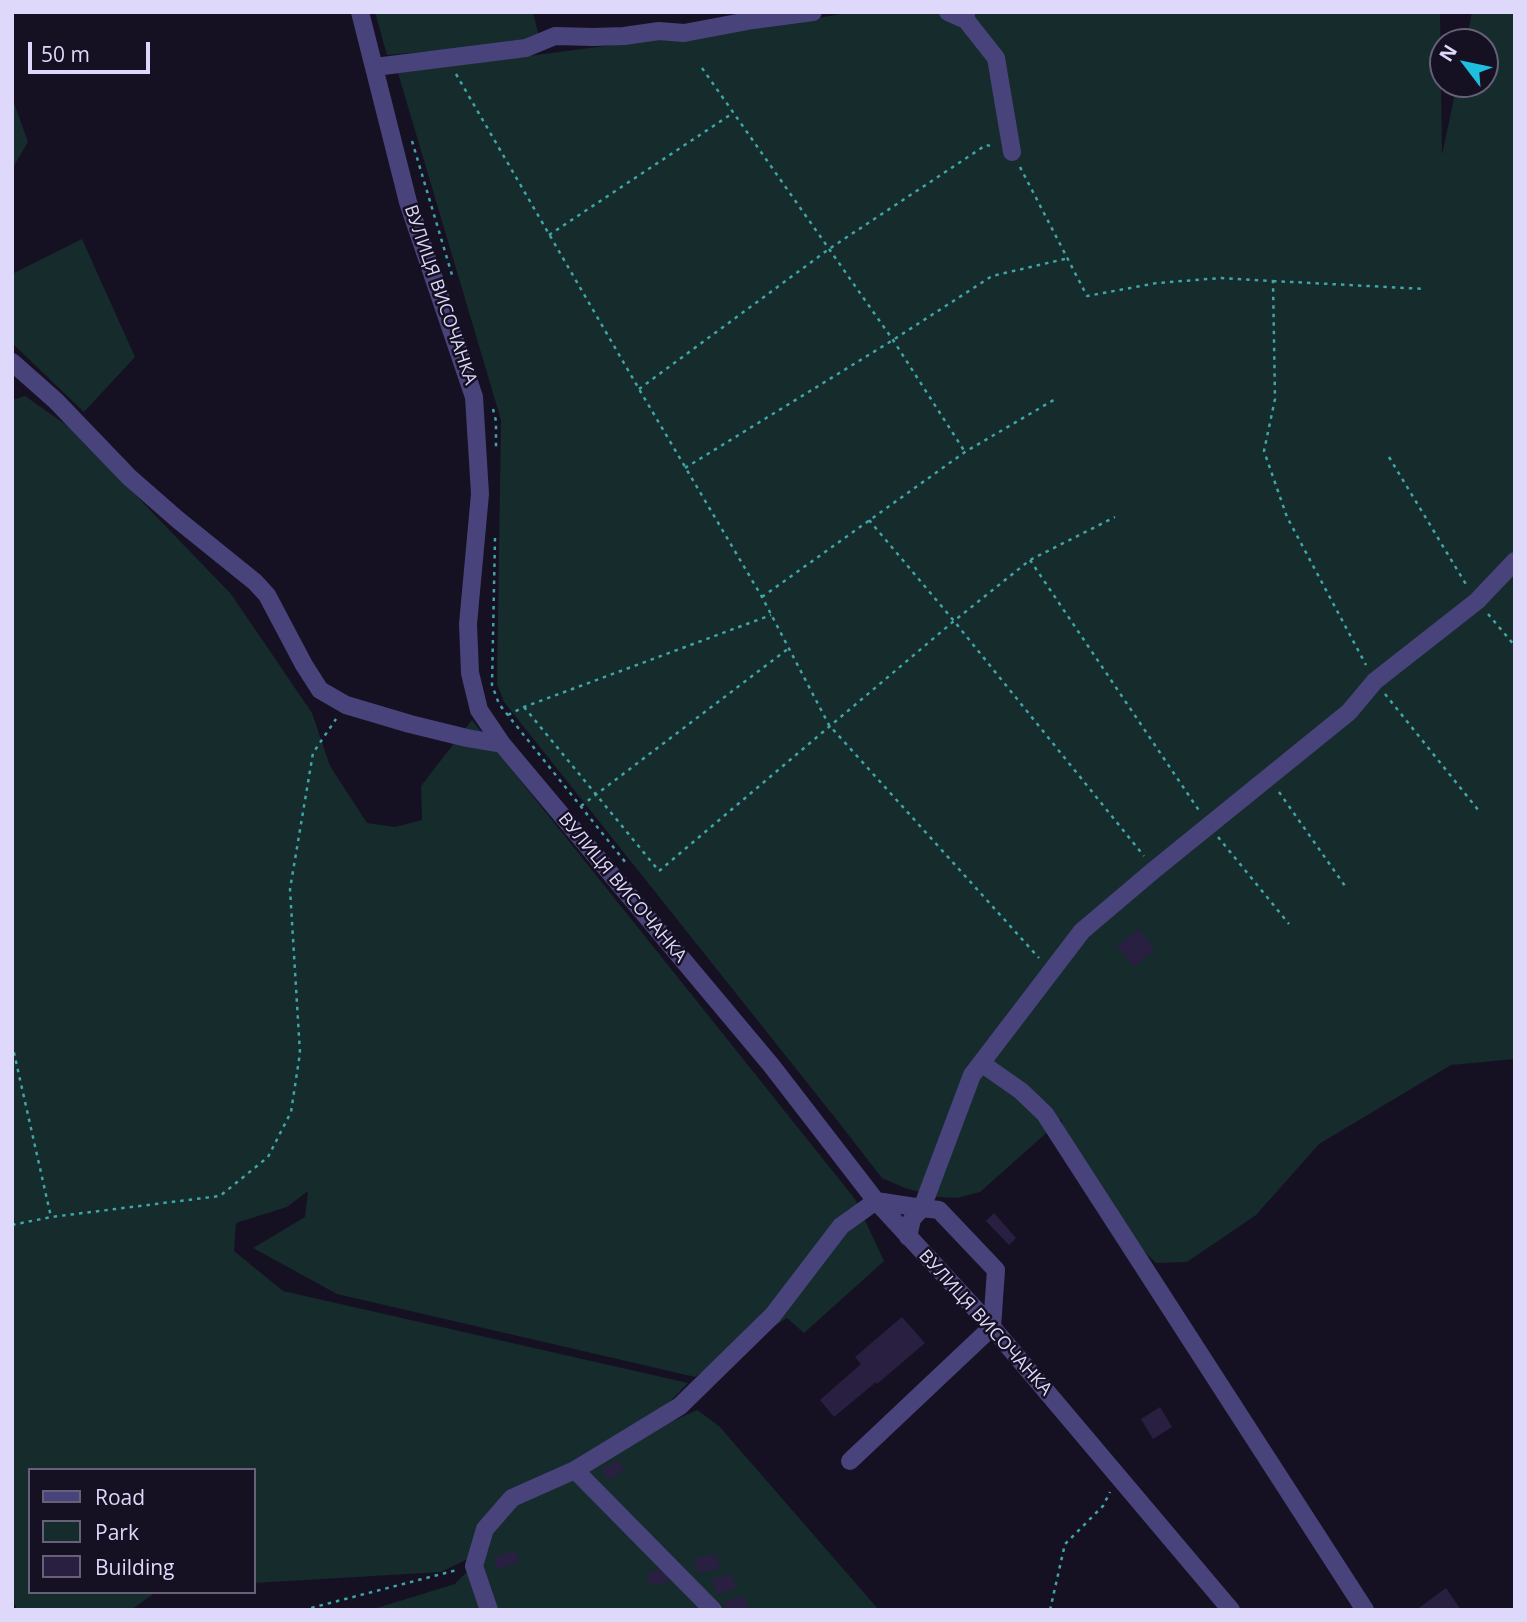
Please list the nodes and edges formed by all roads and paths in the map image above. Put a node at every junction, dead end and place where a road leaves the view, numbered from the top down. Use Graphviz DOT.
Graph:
graph roads {
  1 [pos="360,12"];
  2 [pos="813,12"];
  3 [pos="948,12"];
  4 [pos="756,16"];
  5 [pos="966,16"];
  6 [pos="447,58"];
  7 [pos="375,66"];
  8 [pos="702,68"];
  9 [pos="733,113"];
  10 [pos="409,131"];
  11 [pos="1012,152"];
  12 [pos="549,235"];
  13 [pos="829,249"];
  14 [pos="1069,258"];
  15 [pos="453,276"];
  16 [pos="1273,281"];
  17 [pos="1425,289"];
  18 [pos="893,340"];
  19 [pos="12,362"];
  20 [pos="639,389"];
  21 [pos="1057,398"];
  22 [pos="492,408"];
  23 [pos="965,452"];
  24 [pos="1389,457"];
  25 [pos="496,463"];
  26 [pos="685,468"];
  27 [pos="1115,517"];
  28 [pos="870,520"];
  29 [pos="495,532"];
  30 [pos="1030,560"];
  31 [pos="1515,561"];
  32 [pos="762,597"];
  33 [pos="1477,601"];
  34 [pos="771,615"];
  35 [pos="954,621"];
  36 [pos="1515,646"];
  37 [pos="789,648"];
  38 [pos="1375,681"];
  39 [pos="346,705"];
  40 [pos="524,707"];
  41 [pos="508,715"];
  42 [pos="830,725"];
  43 [pos="502,744"];
  44 [pos="1269,778"];
  45 [pos="595,795"];
  46 [pos="580,806"];
  47 [pos="1479,811"];
  48 [pos="1209,827"];
  49 [pos="632,870"];
  50 [pos="1154,870"];
  51 [pos="1345,886"];
  52 [pos="1289,924"];
  53 [pos="1051,972"];
  54 [pos="12,1044"];
  55 [pos="981,1063"];
  56 [pos="876,1201"];
  57 [pos="922,1208"];
  58 [pos="51,1217"];
  59 [pos="12,1225"];
  60 [pos="908,1237"];
  61 [pos="992,1327"];
  62 [pos="850,1461"];
  63 [pos="575,1470"];
  64 [pos="1117,1477"];
  65 [pos="474,1566"];
  66 [pos="303,1610"];
  67 [pos="489,1610"];
  68 [pos="713,1610"];
  69 [pos="1050,1610"];
  70 [pos="1231,1610"];
  71 [pos="1365,1610"];
  1 -- 7 [label="street, ВУЛИЦЯ ВИСОЧАНКА"];
  2 -- 4 [label="street"];
  3 -- 5 [label="street"];
  4 -- 6 [label="street"];
  5 -- 11 [label="street"];
  6 -- 7 [label="street"];
  6 -- 12 [label="path"];
  7 -- 43 [label="street, ВУЛИЦЯ ВИСОЧАНКА"];
  8 -- 9 [label="path"];
  9 -- 12 [label="path"];
  9 -- 13 [label="path"];
  10 -- 15 [label="path"];
  11 -- 13 [label="path"];
  11 -- 14 [label="path"];
  12 -- 20 [label="path"];
  13 -- 18 [label="path"];
  13 -- 20 [label="path"];
  14 -- 16 [label="path"];
  14 -- 18 [label="path"];
  16 -- 17 [label="path"];
  16 -- 38 [label="path"];
  18 -- 23 [label="path"];
  18 -- 26 [label="path"];
  19 -- 39 [label="street"];
  20 -- 26 [label="path"];
  21 -- 23 [label="path"];
  22 -- 25 [label="path"];
  23 -- 28 [label="path"];
  24 -- 33 [label="path"];
  26 -- 32 [label="path"];
  27 -- 30 [label="path"];
  28 -- 32 [label="path"];
  28 -- 35 [label="path"];
  29 -- 41 [label="path"];
  30 -- 35 [label="path"];
  30 -- 48 [label="path"];
  31 -- 33 [label="street"];
  32 -- 34 [label="path"];
  33 -- 36 [label="path"];
  33 -- 38 [label="street"];
  34 -- 37 [label="path"];
  34 -- 40 [label="path"];
  35 -- 42 [label="path"];
  35 -- 50 [label="path"];
  37 -- 42 [label="path"];
  37 -- 45 [label="path"];
  38 -- 44 [label="street"];
  38 -- 47 [label="path"];
  39 -- 43 [label="street"];
  39 -- 58 [label="path"];
  40 -- 41 [label="path"];
  40 -- 45 [label="path"];
  41 -- 46 [label="path"];
  42 -- 45 [label="path"];
  42 -- 53 [label="path"];
  43 -- 56 [label="street, ВУЛИЦЯ ВИСОЧАНКА"];
  44 -- 48 [label="street"];
  44 -- 51 [label="path"];
  45 -- 46 [label="path"];
  46 -- 49 [label="path"];
  48 -- 50 [label="street"];
  48 -- 52 [label="path"];
  50 -- 53 [label="street"];
  53 -- 55 [label="street"];
  54 -- 58 [label="path"];
  55 -- 57 [label="street"];
  55 -- 71 [label="street"];
  56 -- 57 [label="street"];
  56 -- 60 [label="street, ВУЛИЦЯ ВИСОЧАНКА"];
  56 -- 63 [label="street"];
  57 -- 60 [label="street"];
  57 -- 61 [label="street"];
  58 -- 59 [label="path"];
  60 -- 61 [label="street, ВУЛИЦЯ ВИСОЧАНКА"];
  61 -- 62 [label="street"];
  61 -- 64 [label="street, ВУЛИЦЯ ВИСОЧАНКА"];
  63 -- 65 [label="street"];
  63 -- 68 [label="street"];
  64 -- 69 [label="path"];
  64 -- 70 [label="street, ВУЛИЦЯ ВИСОЧАНКА"];
  65 -- 66 [label="path"];
  65 -- 67 [label="street"];
}
